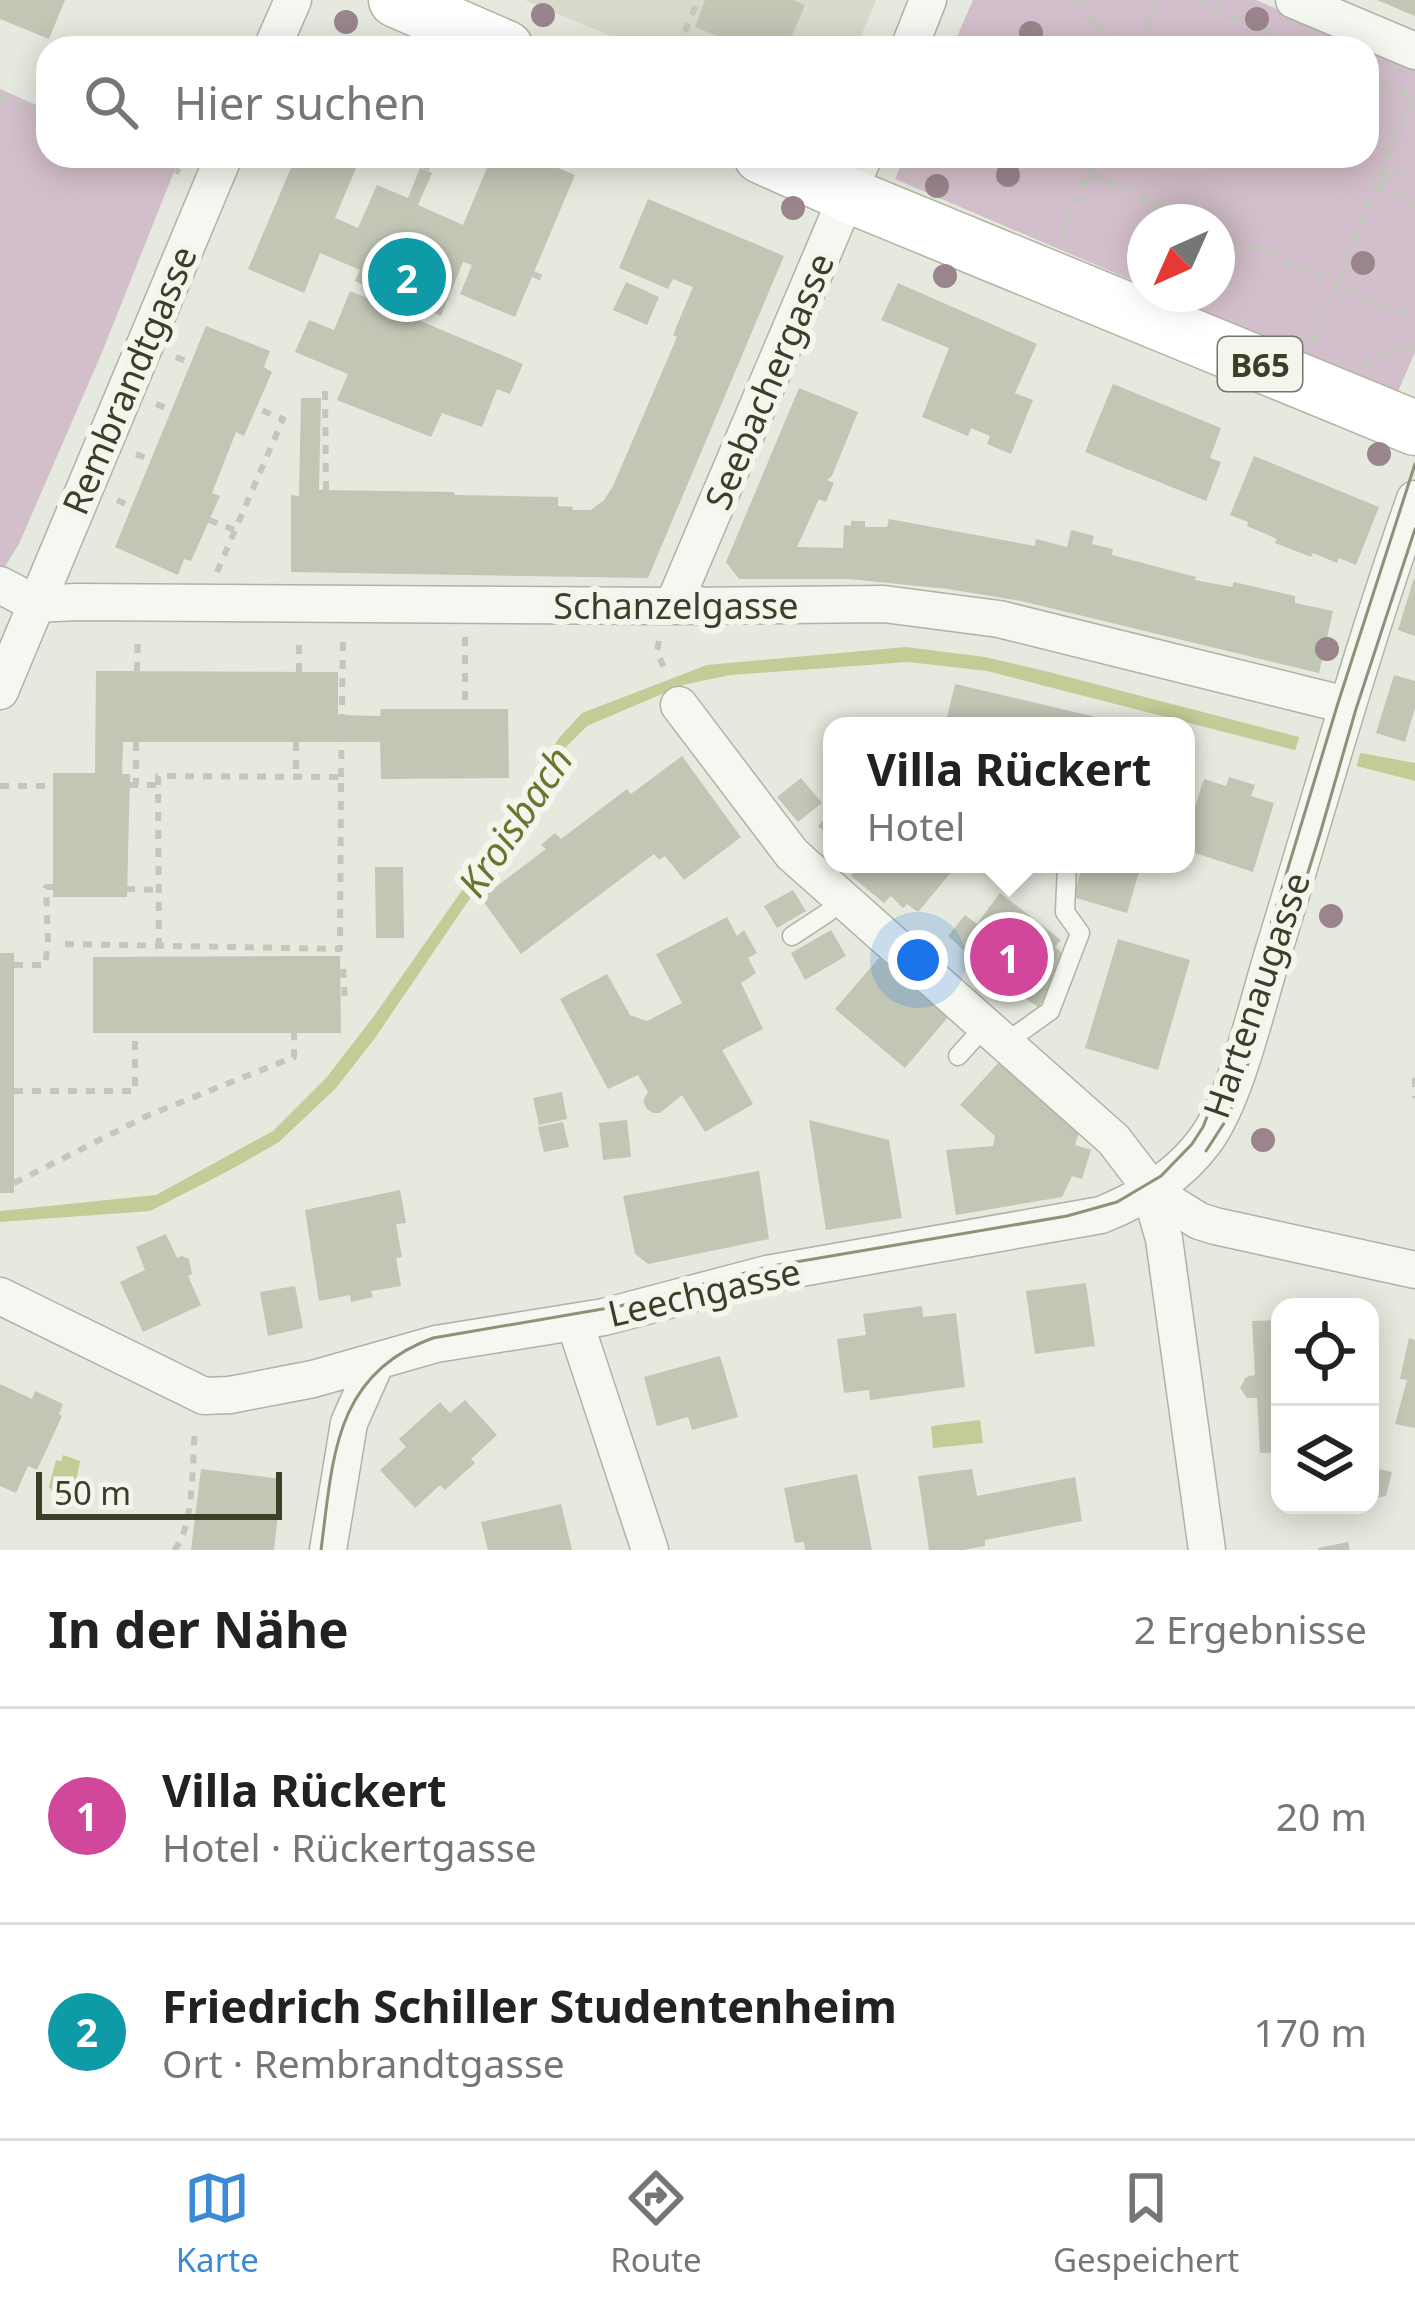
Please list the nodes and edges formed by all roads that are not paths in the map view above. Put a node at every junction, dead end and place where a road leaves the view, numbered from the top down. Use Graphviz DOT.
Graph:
graph roads {
  1 [pos="293,0"];
  2 [pos="396,0"];
  3 [pos="928,0"];
  4 [pos="1294,0"];
  5 [pos="277,36"];
  6 [pos="478,36"];
  7 [pos="913,36"];
  8 [pos="1415,51"];
  9 [pos="219,168"];
  10 [pos="821,168"];
  11 [pos="856,175"];
  12 [pos="1415,428"];
  13 [pos="1415,499"];
  14 [pos="0,585"];
  15 [pos="36,604"];
  16 [pos="673,606"];
  17 [pos="0,691"];
  18 [pos="679,705"];
  19 [pos="1342,721"];
  20 [pos="1066,873"];
  21 [pos="842,898"];
  22 [pos="792,936"];
  23 [pos="995,1034"];
  24 [pos="958,1056"];
  25 [pos="1151,1191"];
  26 [pos="1415,1270"];
  27 [pos="0,1296"];
  28 [pos="575,1323"];
  29 [pos="376,1362"];
  30 [pos="328,1550"];
  31 [pos="650,1550"];
  32 [pos="1207,1550"];
  1 -- 5 [label="street"];
  2 -- 6 [label="main road"];
  3 -- 7 [label="street"];
  4 -- 8 [label="street"];
  9 -- 15 [label="street, Rembrandtgasse"];
  10 -- 11 [label="main road, B65"];
  11 -- 12 [label="main road, B65"];
  11 -- 16 [label="street, Seebachergasse"];
  13 -- 19 [label="street, Hartenaugasse"];
  14 -- 15 [label="street, Schanzelgasse"];
  15 -- 16 [label="street, Schanzelgasse"];
  15 -- 17 [label="street"];
  16 -- 19 [label="street, Schanzelgasse"];
  18 -- 21 [label="street"];
  19 -- 25 [label="street, Hartenaugasse"];
  20 -- 23 [label="lane"];
  21 -- 22 [label="lane"];
  21 -- 23 [label="street"];
  23 -- 24 [label="lane"];
  23 -- 25 [label="street"];
  25 -- 26 [label="street"];
  25 -- 28 [label="street, Leechgasse"];
  25 -- 32 [label="street"];
  27 -- 29 [label="street, Leechgasse"];
  28 -- 29 [label="street, Leechgasse"];
  28 -- 31 [label="street"];
  29 -- 30 [label="street"];
}
